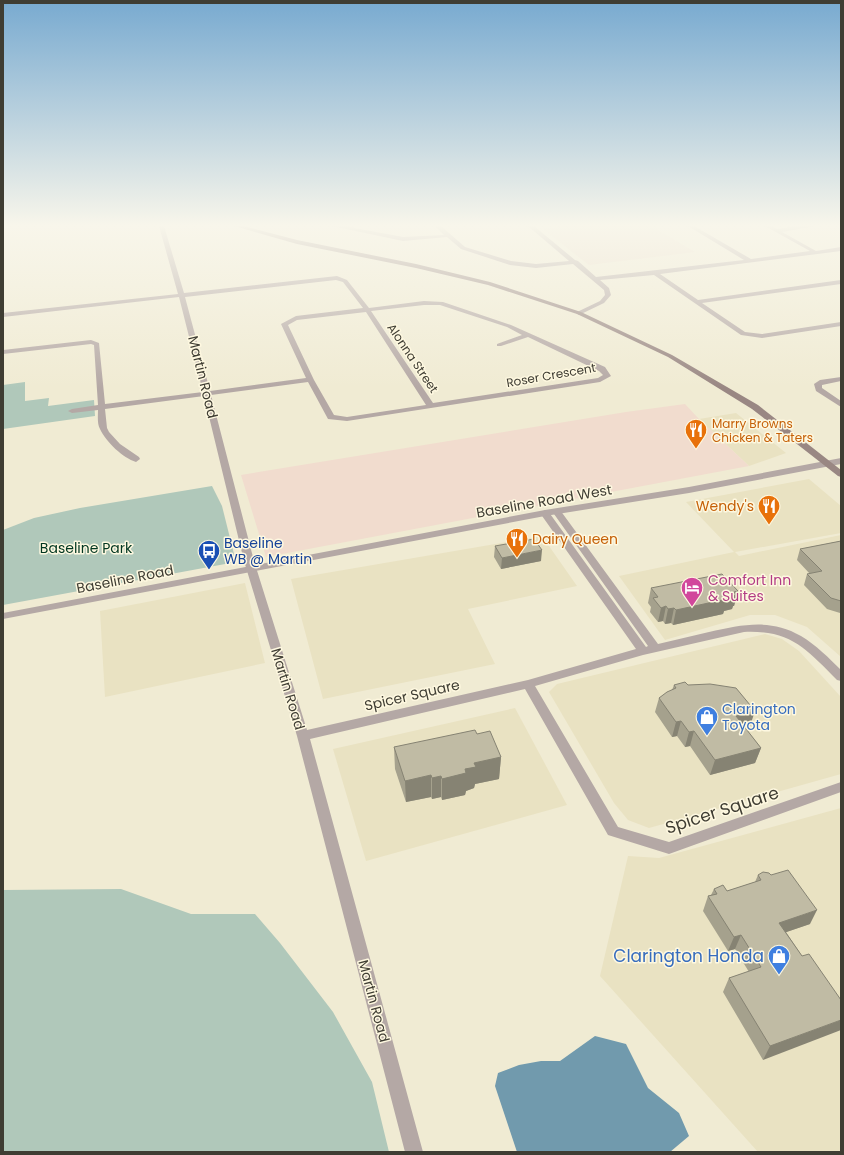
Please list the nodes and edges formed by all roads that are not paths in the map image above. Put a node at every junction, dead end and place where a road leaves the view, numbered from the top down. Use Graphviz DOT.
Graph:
graph roads {
  1 [pos="177,280"];
  2 [pos="321,280"];
  3 [pos="342,280"];
  4 [pos="473,280"];
  5 [pos="597,280"];
  6 [pos="664,280"];
  7 [pos="841,282"];
  8 [pos="182,296"];
  9 [pos="696,302"];
  10 [pos="367,309"];
  11 [pos="579,313"];
  12 [pos="3,315"];
  13 [pos="841,324"];
  14 [pos="528,334"];
  15 [pos="499,345"];
  16 [pos="3,352"];
  17 [pos="841,379"];
  18 [pos="310,380"];
  19 [pos="207,393"];
  20 [pos="841,405"];
  21 [pos="431,406"];
  22 [pos="101,407"];
  23 [pos="72,411"];
  24 [pos="136,459"];
  25 [pos="841,461"];
  26 [pos="824,465"];
  27 [pos="841,474"];
  28 [pos="841,482"];
  29 [pos="556,512"];
  30 [pos="545,513"];
  31 [pos="251,570"];
  32 [pos="3,616"];
  33 [pos="656,649"];
  34 [pos="643,651"];
  35 [pos="841,677"];
  36 [pos="528,684"];
  37 [pos="303,736"];
  38 [pos="841,788"];
  39 [pos="414,1152"];
  1 -- 8 [label="street, Martin Road"];
  2 -- 8 [label="street, Alonna Street"];
  3 -- 10 [label="street, Alonna Street"];
  4 -- 11 [label="main road"];
  5 -- 11 [label="street"];
  6 -- 9 [label="street"];
  7 -- 9 [label="street"];
  8 -- 12 [label="street, Alonna Street"];
  8 -- 19 [label="street, Martin Road"];
  9 -- 13 [label="street"];
  10 -- 14 [label="street, Roser Crescent"];
  10 -- 18 [label="street, Roser Crescent"];
  10 -- 21 [label="street, Alonna Street"];
  11 -- 26 [label="main road"];
  14 -- 15 [label="street"];
  14 -- 21 [label="street, Roser Crescent"];
  16 -- 22 [label="street"];
  17 -- 20 [label="street"];
  18 -- 19 [label="street"];
  18 -- 21 [label="street, Roser Crescent"];
  19 -- 22 [label="street"];
  19 -- 31 [label="street, Martin Road"];
  22 -- 23 [label="street"];
  22 -- 24 [label="street"];
  25 -- 26 [label="street, Baseline Road West"];
  26 -- 27 [label="main road"];
  26 -- 28 [label="main road"];
  26 -- 29 [label="street, Baseline Road West"];
  29 -- 30 [label="street, Baseline Road West"];
  29 -- 33 [label="street"];
  30 -- 31 [label="street, Baseline Road West"];
  30 -- 34 [label="street"];
  31 -- 32 [label="street, Baseline Road"];
  31 -- 37 [label="street, Martin Road"];
  33 -- 34 [label="street, Spicer Square"];
  33 -- 35 [label="street, Spicer Square"];
  34 -- 36 [label="street, Spicer Square"];
  36 -- 37 [label="street, Spicer Square"];
  36 -- 38 [label="street, Spicer Square"];
  37 -- 39 [label="street, Martin Road"];
}
